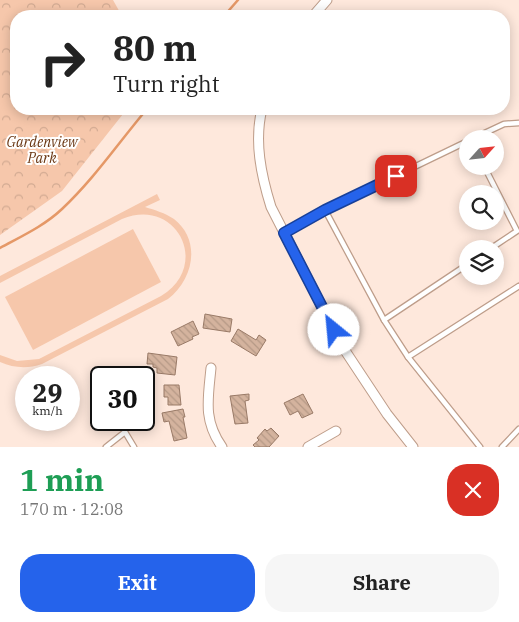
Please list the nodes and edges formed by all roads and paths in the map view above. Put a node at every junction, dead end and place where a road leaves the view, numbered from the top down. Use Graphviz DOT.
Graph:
graph roads {
  1 [pos="327,0"];
  2 [pos="318,10"];
  3 [pos="261,115"];
  4 [pos="519,123"];
  5 [pos="491,130"];
  6 [pos="459,145"];
  7 [pos="488,175"];
  8 [pos="325,210"];
  9 [pos="284,233"];
  10 [pos="503,240"];
  11 [pos="459,270"];
  12 [pos="519,286"];
  13 [pos="384,320"];
  14 [pos="408,357"];
  15 [pos="211,368"];
  16 [pos="519,429"];
  17 [pos="336,430"];
  18 [pos="106,447"];
  19 [pos="134,447"];
  20 [pos="222,447"];
  21 [pos="308,447"];
  22 [pos="413,447"];
  23 [pos="480,447"];
  24 [pos="502,447"];
  1 -- 2 [label="street"];
  3 -- 9 [label="street"];
  4 -- 5 [label="lane"];
  6 -- 8 [label="lane"];
  7 -- 10 [label="lane"];
  8 -- 9 [label="lane"];
  8 -- 13 [label="lane"];
  9 -- 22 [label="street"];
  11 -- 13 [label="lane"];
  12 -- 14 [label="lane"];
  13 -- 14 [label="lane"];
  14 -- 23 [label="lane"];
  15 -- 20 [label="street"];
  16 -- 24 [label="lane"];
  17 -- 21 [label="street"];
  18 -- 19 [label="lane"];
}
